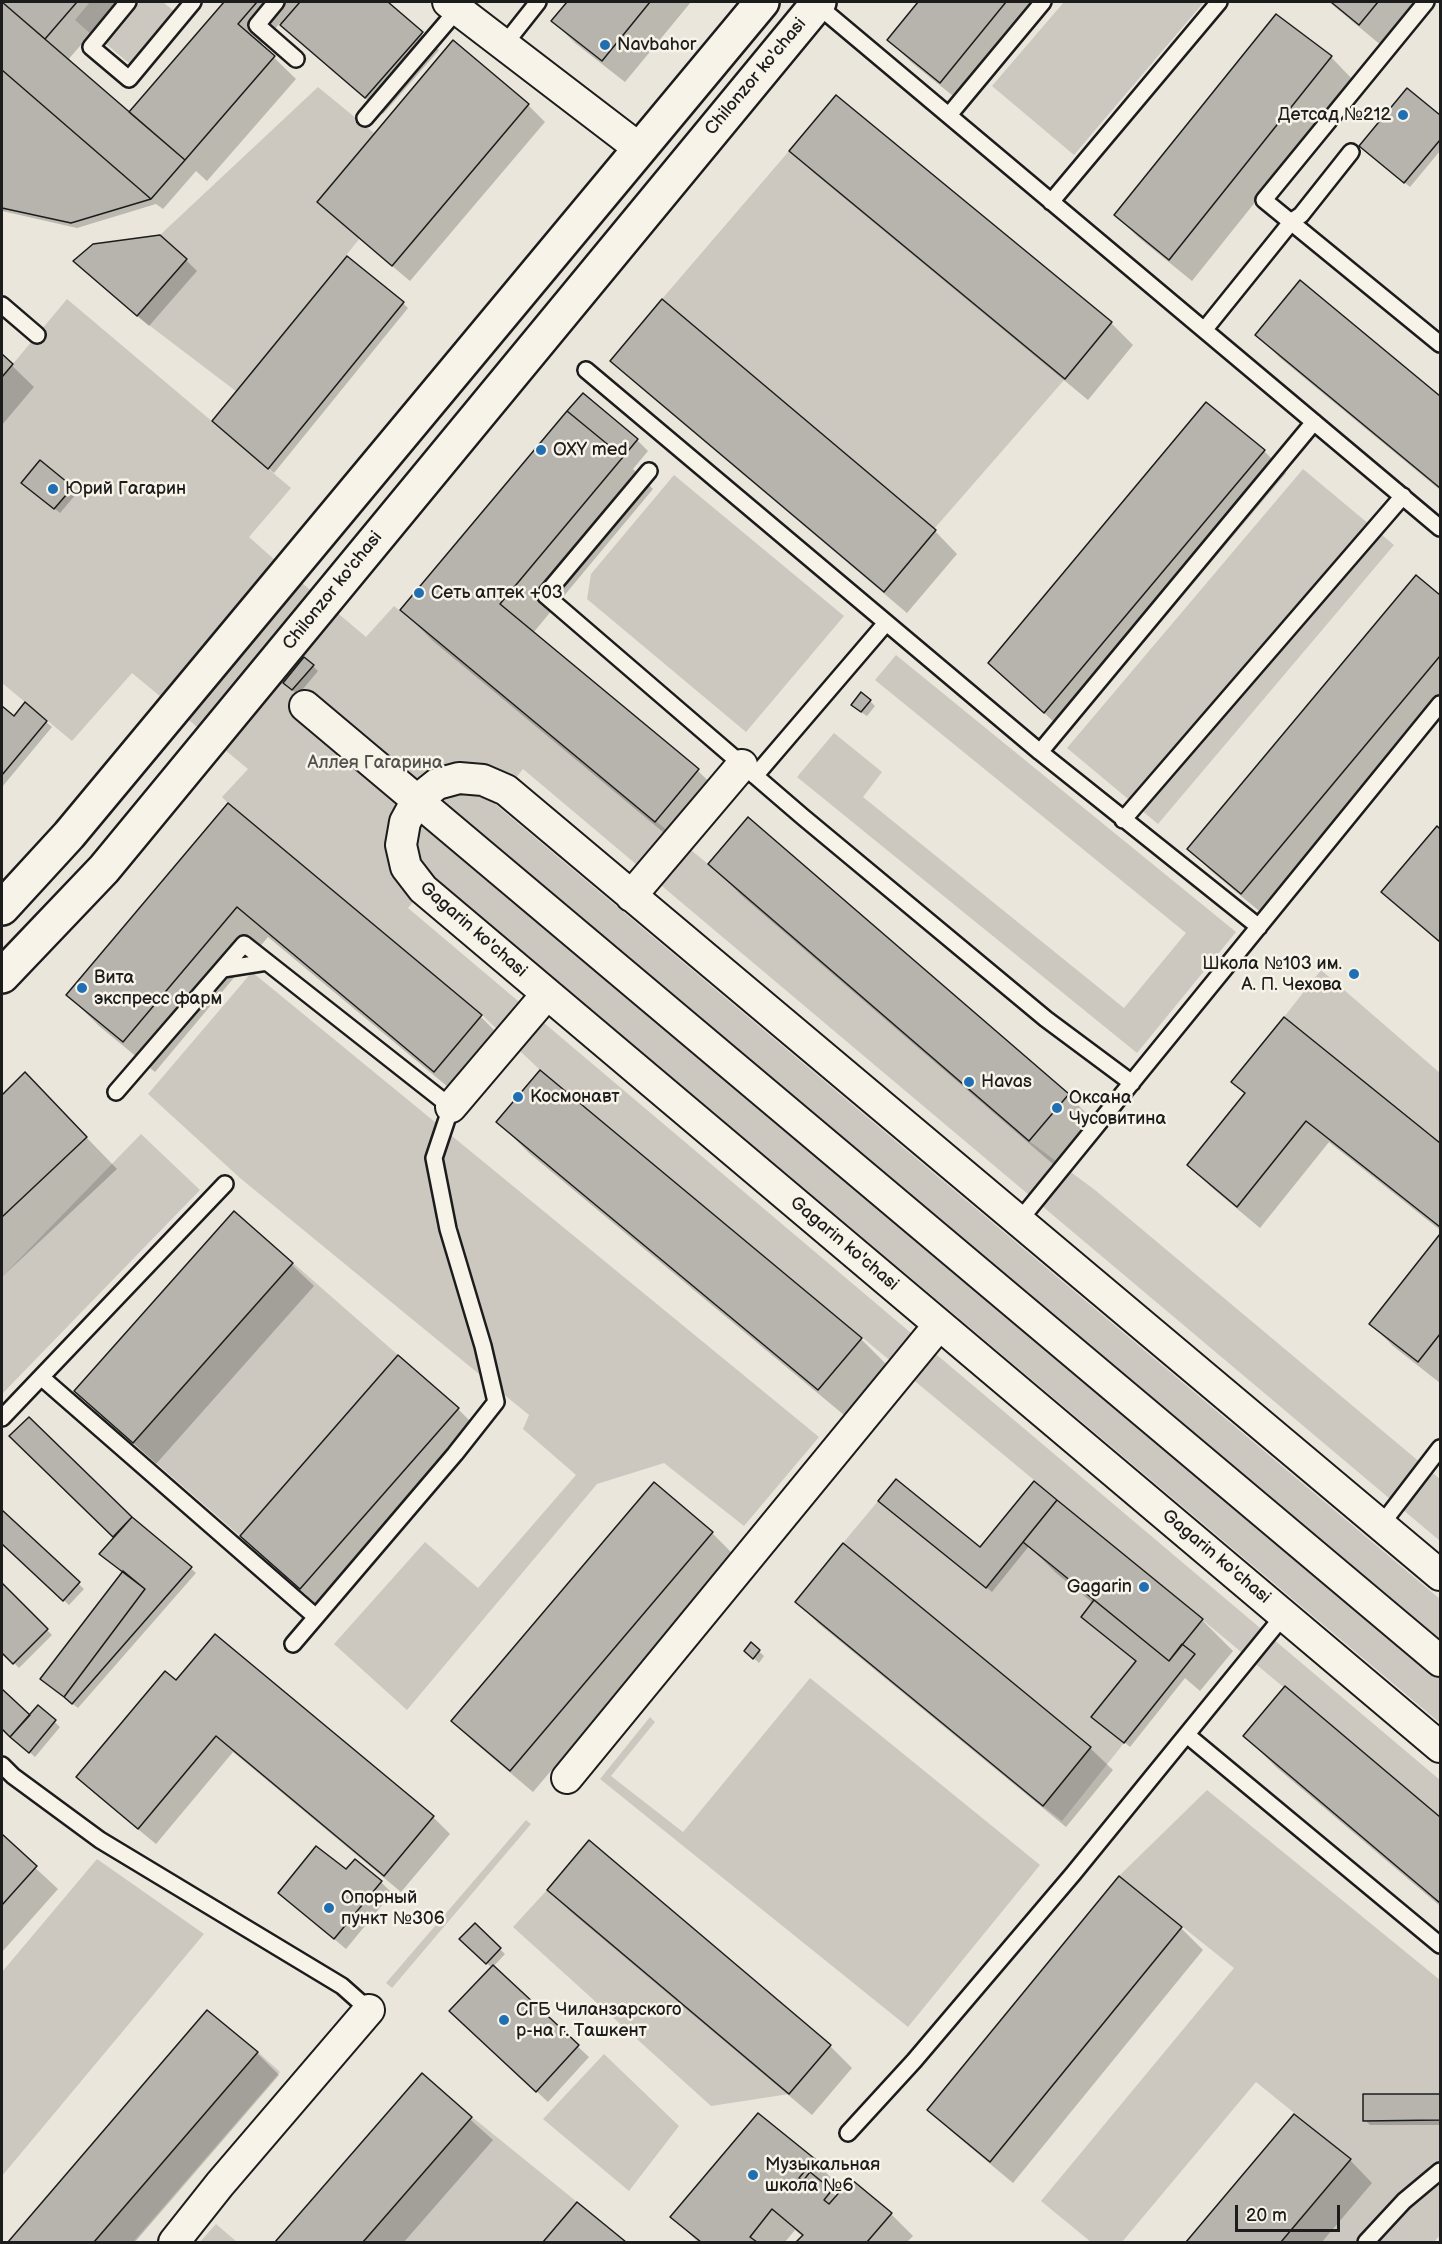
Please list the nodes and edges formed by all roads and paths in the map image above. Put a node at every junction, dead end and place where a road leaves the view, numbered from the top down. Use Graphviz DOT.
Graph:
graph roads {
  1 [pos="128,2"];
  2 [pos="193,2"];
  3 [pos="276,2"];
  4 [pos="538,2"];
  5 [pos="762,2"];
  6 [pos="1043,2"];
  7 [pos="1219,2"];
  8 [pos="1426,2"];
  9 [pos="818,3"];
  10 [pos="453,5"];
  11 [pos="504,45"];
  12 [pos="296,59"];
  13 [pos="949,115"];
  14 [pos="365,118"];
  15 [pos="1351,152"];
  16 [pos="656,161"];
  17 [pos="1051,202"];
  18 [pos="1292,221"];
  19 [pos="2,305"];
  20 [pos="1205,329"];
  21 [pos="37,335"];
  22 [pos="1440,344"];
  23 [pos="586,370"];
  24 [pos="1314,422"];
  25 [pos="649,471"];
  26 [pos="1403,496"];
  27 [pos="1440,528"];
  28 [pos="886,623"];
  29 [pos="1440,704"];
  30 [pos="305,706"];
  31 [pos="1040,752"];
  32 [pos="748,771"];
  33 [pos="417,800"];
  34 [pos="1123,820"];
  35 [pos="631,896"];
  36 [pos="2,908"];
  37 [pos="1259,927"];
  38 [pos="267,962"];
  39 [pos="223,969"];
  40 [pos="2,976"];
  41 [pos="547,994"];
  42 [pos="1132,1083"];
  43 [pos="116,1092"];
  44 [pos="451,1107"];
  45 [pos="225,1184"];
  46 [pos="1019,1221"];
  47 [pos="939,1325"];
  48 [pos="41,1377"];
  49 [pos="2,1418"];
  50 [pos="1440,1448"];
  51 [pos="1381,1525"];
  52 [pos="1440,1575"];
  53 [pos="1284,1615"];
  54 [pos="316,1617"];
  55 [pos="292,1644"];
  56 [pos="1440,1661"];
  57 [pos="1187,1735"];
  58 [pos="1440,1747"];
  59 [pos="2,1765"];
  60 [pos="567,1778"];
  61 [pos="1440,1945"];
  62 [pos="369,2010"];
  63 [pos="848,2133"];
  64 [pos="1440,2171"];
  65 [pos="174,2242"];
  66 [pos="1365,2242"];
  1 -- 2 [label="lane"];
  3 -- 12 [label="lane"];
  4 -- 11 [label="lane"];
  5 -- 16 [label="main road, Chilonzor ko'chasi"];
  6 -- 13 [label="lane"];
  7 -- 17 [label="lane"];
  8 -- 18 [label="lane"];
  9 -- 13 [label="lane"];
  9 -- 16 [label="main road, Chilonzor ko'chasi"];
  10 -- 11 [label="street"];
  10 -- 14 [label="lane"];
  11 -- 16 [label="street"];
  13 -- 17 [label="lane"];
  15 -- 18 [label="lane"];
  16 -- 36 [label="main road, Chilonzor ko'chasi"];
  16 -- 40 [label="main road, Chilonzor ko'chasi"];
  17 -- 20 [label="lane"];
  18 -- 20 [label="lane"];
  18 -- 22 [label="lane"];
  19 -- 21 [label="lane"];
  20 -- 24 [label="lane"];
  23 -- 28 [label="lane"];
  24 -- 26 [label="lane"];
  24 -- 31 [label="lane"];
  25 -- 32 [label="lane"];
  26 -- 27 [label="lane"];
  26 -- 34 [label="lane"];
  28 -- 31 [label="lane"];
  28 -- 32 [label="lane"];
  29 -- 37 [label="lane"];
  30 -- 33 [label="street"];
  31 -- 34 [label="lane"];
  32 -- 35 [label="street"];
  32 -- 42 [label="lane"];
  33 -- 35 [label="street, Gagarin ko'chasi"];
  33 -- 41 [label="street, Gagarin ko'chasi"];
  33 -- 56 [label="street"];
  34 -- 37 [label="lane"];
  35 -- 46 [label="street, Gagarin ko'chasi"];
  37 -- 42 [label="lane"];
  38 -- 39 [label="lane"];
  38 -- 39 [label="lane"];
  38 -- 44 [label="lane"];
  39 -- 43 [label="lane"];
  41 -- 44 [label="street"];
  41 -- 47 [label="street, Gagarin ko'chasi"];
  42 -- 46 [label="lane"];
  44 -- 54 [label="lane"];
  45 -- 48 [label="lane"];
  46 -- 51 [label="street, Gagarin ko'chasi"];
  47 -- 53 [label="street, Gagarin ko'chasi"];
  47 -- 60 [label="street"];
  48 -- 49 [label="lane"];
  48 -- 54 [label="lane"];
  50 -- 51 [label="lane"];
  51 -- 52 [label="street, Gagarin ko'chasi"];
  53 -- 57 [label="lane"];
  53 -- 58 [label="street, Gagarin ko'chasi"];
  54 -- 55 [label="lane"];
  57 -- 61 [label="lane"];
  57 -- 63 [label="lane"];
  59 -- 62 [label="lane"];
  62 -- 65 [label="street"];
  64 -- 66 [label="lane"];
}
